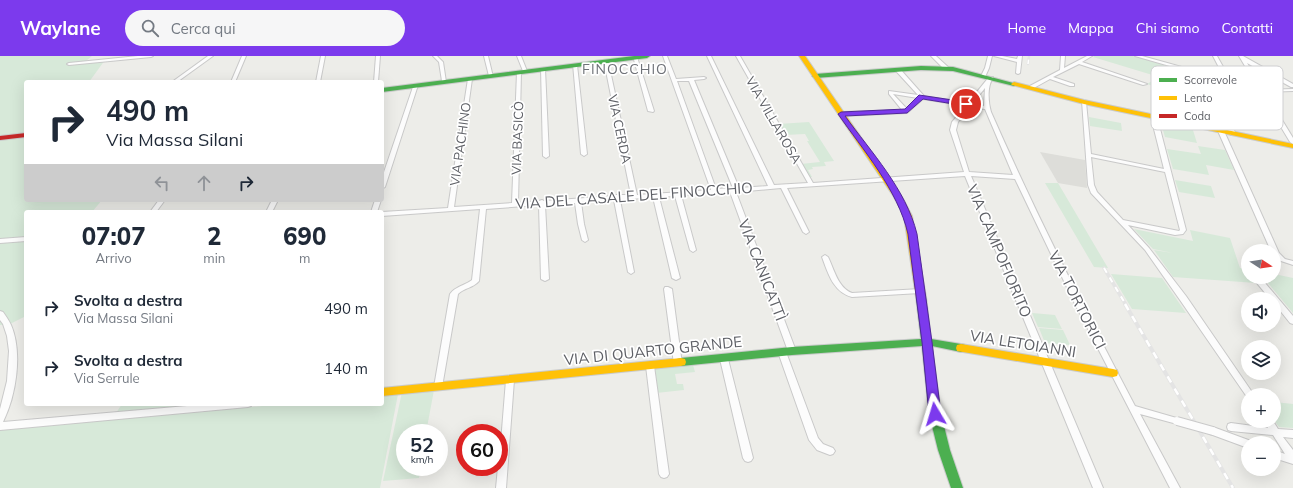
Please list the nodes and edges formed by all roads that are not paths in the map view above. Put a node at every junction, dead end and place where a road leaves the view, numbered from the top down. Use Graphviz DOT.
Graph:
graph roads {
  1 [pos="92,56"];
  2 [pos="151,56"];
  3 [pos="211,56"];
  4 [pos="244,56"];
  5 [pos="323,56"];
  6 [pos="378,56"];
  7 [pos="435,56"];
  8 [pos="486,56"];
  9 [pos="520,56"];
  10 [pos="646,56"];
  11 [pos="665,56"];
  12 [pos="710,56"];
  13 [pos="738,56"];
  14 [pos="802,56"];
  15 [pos="933,56"];
  16 [pos="990,56"];
  17 [pos="996,56"];
  18 [pos="1063,56"];
  19 [pos="1090,56"];
  20 [pos="1137,56"];
  21 [pos="1215,56"];
  22 [pos="635,57"];
  23 [pos="1242,57"];
  24 [pos="619,58"];
  25 [pos="1020,59"];
  26 [pos="606,61"];
  27 [pos="85,62"];
  28 [pos="1078,62"];
  29 [pos="69,64"];
  30 [pos="575,65"];
  31 [pos="1172,66"];
  32 [pos="1220,66"];
  33 [pos="1247,66"];
  34 [pos="1258,66"];
  35 [pos="946,68"];
  36 [pos="543,69"];
  37 [pos="898,70"];
  38 [pos="1062,71"];
  39 [pos="522,72"];
  40 [pos="1018,73"];
  41 [pos="491,76"];
  42 [pos="815,76"];
  43 [pos="704,78"];
  44 [pos="1050,78"];
  45 [pos="470,79"];
  46 [pos="691,79"];
  47 [pos="987,79"];
  48 [pos="177,80"];
  49 [pos="234,80"];
  50 [pos="318,80"];
  51 [pos="376,80"];
  52 [pos="674,80"];
  53 [pos="1283,80"];
  54 [pos="444,82"];
  55 [pos="1145,84"];
  56 [pos="416,85"];
  57 [pos="1072,85"];
  58 [pos="1293,86"];
  59 [pos="1030,88"];
  60 [pos="384,90"];
  61 [pos="980,90"];
  62 [pos="1283,90"];
  63 [pos="1293,90"];
  64 [pos="987,91"];
  65 [pos="922,97"];
  66 [pos="1084,102"];
  67 [pos="969,105"];
  68 [pos="987,108"];
  69 [pos="651,111"];
  70 [pos="906,111"];
  71 [pos="841,114"];
  72 [pos="1151,116"];
  73 [pos="1283,126"];
  74 [pos="1157,130"];
  75 [pos="1213,130"];
  76 [pos="1231,130"];
  77 [pos="1221,132"];
  78 [pos="1233,134"];
  79 [pos="24,135"];
  80 [pos="0,138"];
  81 [pos="1293,142"];
  82 [pos="1293,146"];
  83 [pos="584,154"];
  84 [pos="1089,155"];
  85 [pos="546,156"];
  86 [pos="1168,171"];
  87 [pos="967,174"];
  88 [pos="1016,177"];
  89 [pos="887,179"];
  90 [pos="384,181"];
  91 [pos="811,184"];
  92 [pos="783,186"];
  93 [pos="772,187"];
  94 [pos="734,189"];
  95 [pos="714,191"];
  96 [pos="677,193"];
  97 [pos="655,195"];
  98 [pos="634,196"];
  99 [pos="616,198"];
  100 [pos="578,200"];
  101 [pos="542,202"];
  102 [pos="515,204"];
  103 [pos="483,207"];
  104 [pos="451,209"];
  105 [pos="384,214"];
  106 [pos="1122,222"];
  107 [pos="806,232"];
  108 [pos="24,239"];
  109 [pos="585,240"];
  110 [pos="0,241"];
  111 [pos="693,250"];
  112 [pos="825,257"];
  113 [pos="1293,263"];
  114 [pos="631,272"];
  115 [pos="676,278"];
  116 [pos="545,279"];
  117 [pos="1262,284"];
  118 [pos="668,289"];
  119 [pos="920,291"];
  120 [pos="0,314"];
  121 [pos="1293,321"];
  122 [pos="927,342"];
  123 [pos="792,351"];
  124 [pos="782,352"];
  125 [pos="724,359"];
  126 [pos="1045,362"];
  127 [pos="678,364"];
  128 [pos="650,366"];
  129 [pos="1113,373"];
  130 [pos="510,380"];
  131 [pos="438,387"];
  132 [pos="1245,388"];
  133 [pos="384,392"];
  134 [pos="225,406"];
  135 [pos="1132,408"];
  136 [pos="0,420"];
  137 [pos="0,426"];
  138 [pos="1231,427"];
  139 [pos="1272,428"];
  140 [pos="1275,432"];
  141 [pos="1293,434"];
  142 [pos="1241,441"];
  143 [pos="830,451"];
  144 [pos="1281,456"];
  145 [pos="748,458"];
  146 [pos="1293,459"];
  147 [pos="664,474"];
  148 [pos="501,488"];
  149 [pos="958,488"];
  150 [pos="1098,488"];
  151 [pos="1175,488"];
  1 -- 27 [label="street"];
  2 -- 27 [label="street"];
  3 -- 48 [label="street"];
  4 -- 49 [label="street"];
  5 -- 50 [label="street"];
  6 -- 51 [label="street"];
  7 -- 54 [label="street"];
  8 -- 41 [label="street"];
  9 -- 39 [label="street, VIA BASICÒ"];
  10 -- 22 [label="main road"];
  11 -- 52 [label="street"];
  12 -- 93 [label="street"];
  13 -- 91 [label="street, VIA VILLAROSA"];
  14 -- 42 [label="main road"];
  15 -- 35 [label="street"];
  16 -- 47 [label="street"];
  17 -- 25 [label="street"];
  18 -- 38 [label="street"];
  19 -- 28 [label="street"];
  20 -- 31 [label="street"];
  21 -- 32 [label="street"];
  22 -- 24 [label="main road"];
  22 -- 69 [label="street"];
  23 -- 33 [label="street"];
  23 -- 34 [label="street"];
  24 -- 26 [label="main road"];
  25 -- 40 [label="street"];
  26 -- 30 [label="main road"];
  26 -- 98 [label="street, VIA CERDA"];
  27 -- 29 [label="street"];
  28 -- 38 [label="street"];
  28 -- 55 [label="street"];
  30 -- 36 [label="main road"];
  30 -- 83 [label="street"];
  35 -- 37 [label="main road"];
  35 -- 47 [label="main road"];
  36 -- 39 [label="main road"];
  36 -- 85 [label="street"];
  37 -- 42 [label="main road"];
  37 -- 65 [label="street"];
  38 -- 44 [label="street"];
  39 -- 41 [label="main road"];
  39 -- 102 [label="street, VIA BASICÒ"];
  41 -- 45 [label="main road"];
  42 -- 71 [label="main road"];
  43 -- 46 [label="street"];
  44 -- 57 [label="street"];
  44 -- 59 [label="street"];
  45 -- 54 [label="main road"];
  45 -- 104 [label="street, VIA PACHINO"];
  46 -- 52 [label="street"];
  46 -- 94 [label="street, VIA CANICATTÌ"];
  47 -- 59 [label="main road"];
  47 -- 61 [label="street"];
  47 -- 64 [label="street"];
  52 -- 95 [label="street"];
  53 -- 58 [label="street"];
  54 -- 56 [label="main road"];
  56 -- 60 [label="main road"];
  56 -- 90 [label="street"];
  59 -- 66 [label="main road"];
  61 -- 64 [label="street"];
  61 -- 67 [label="street"];
  62 -- 63 [label="street"];
  64 -- 68 [label="street"];
  65 -- 67 [label="street"];
  65 -- 70 [label="street"];
  65 -- 70 [label="street"];
  66 -- 72 [label="main road"];
  66 -- 84 [label="street"];
  67 -- 68 [label="street"];
  67 -- 87 [label="street, VIA CAMPOFIORITO"];
  68 -- 88 [label="street, VIA TORTORICI"];
  70 -- 71 [label="street"];
  71 -- 89 [label="main road"];
  73 -- 81 [label="street"];
  74 -- 86 [label="street"];
  75 -- 77 [label="main road"];
  76 -- 78 [label="street"];
  77 -- 78 [label="main road"];
  77 -- 113 [label="street"];
  78 -- 82 [label="main road"];
  79 -- 80 [label="main road"];
  84 -- 86 [label="street"];
  84 -- 106 [label="street"];
  86 -- 106 [label="street"];
  87 -- 88 [label="street, VIA DEL CASALE DEL FINOCCHIO"];
  87 -- 89 [label="street, VIA DEL CASALE DEL FINOCCHIO"];
  87 -- 126 [label="street, VIA CAMPOFIORITO"];
  88 -- 129 [label="street, VIA TORTORICI"];
  89 -- 91 [label="street, VIA DEL CASALE DEL FINOCCHIO"];
  89 -- 119 [label="main road"];
  91 -- 92 [label="street, VIA DEL CASALE DEL FINOCCHIO"];
  92 -- 93 [label="street, VIA DEL CASALE DEL FINOCCHIO"];
  92 -- 107 [label="street"];
  93 -- 94 [label="street, VIA DEL CASALE DEL FINOCCHIO"];
  94 -- 95 [label="street, VIA DEL CASALE DEL FINOCCHIO"];
  94 -- 123 [label="street, VIA CANICATTÌ"];
  95 -- 96 [label="street, VIA DEL CASALE DEL FINOCCHIO"];
  96 -- 97 [label="street, VIA DEL CASALE DEL FINOCCHIO"];
  96 -- 111 [label="street"];
  97 -- 98 [label="street, VIA DEL CASALE DEL FINOCCHIO"];
  97 -- 115 [label="street"];
  98 -- 99 [label="street, VIA DEL CASALE DEL FINOCCHIO"];
  99 -- 100 [label="street, VIA DEL CASALE DEL FINOCCHIO"];
  99 -- 114 [label="street"];
  100 -- 101 [label="street, VIA DEL CASALE DEL FINOCCHIO"];
  100 -- 109 [label="street"];
  101 -- 102 [label="street, VIA DEL CASALE DEL FINOCCHIO"];
  101 -- 116 [label="street"];
  102 -- 103 [label="street, VIA DEL CASALE DEL FINOCCHIO"];
  103 -- 104 [label="street, VIA DEL CASALE DEL FINOCCHIO"];
  103 -- 131 [label="street"];
  104 -- 105 [label="street, VIA DEL CASALE DEL FINOCCHIO"];
  106 -- 132 [label="street"];
  108 -- 110 [label="street"];
  112 -- 119 [label="street"];
  117 -- 121 [label="street"];
  118 -- 127 [label="street"];
  119 -- 122 [label="main road"];
  120 -- 136 [label="street"];
  122 -- 123 [label="main road, VIA DI QUARTO GRANDE"];
  122 -- 126 [label="main road, VIA LETOIANNI"];
  122 -- 149 [label="main road"];
  123 -- 124 [label="main road, VIA DI QUARTO GRANDE"];
  124 -- 125 [label="main road, VIA DI QUARTO GRANDE"];
  124 -- 143 [label="street"];
  125 -- 127 [label="main road, VIA DI QUARTO GRANDE"];
  125 -- 145 [label="street"];
  126 -- 129 [label="main road, VIA LETOIANNI"];
  126 -- 150 [label="street, VIA CAMPOFIORITO"];
  127 -- 128 [label="main road, VIA DI QUARTO GRANDE"];
  128 -- 130 [label="main road, VIA DI QUARTO GRANDE"];
  128 -- 147 [label="street"];
  129 -- 135 [label="street, VIA TORTORICI"];
  130 -- 131 [label="main road, VIA DI QUARTO GRANDE"];
  130 -- 148 [label="street"];
  131 -- 133 [label="main road, VIA DI QUARTO GRANDE"];
  134 -- 137 [label="street"];
  135 -- 142 [label="street, bridge"];
  135 -- 151 [label="street, VIA TORTORICI"];
  138 -- 140 [label="street"];
  139 -- 140 [label="street"];
  140 -- 141 [label="street"];
  140 -- 146 [label="street"];
  144 -- 146 [label="street"];
}
